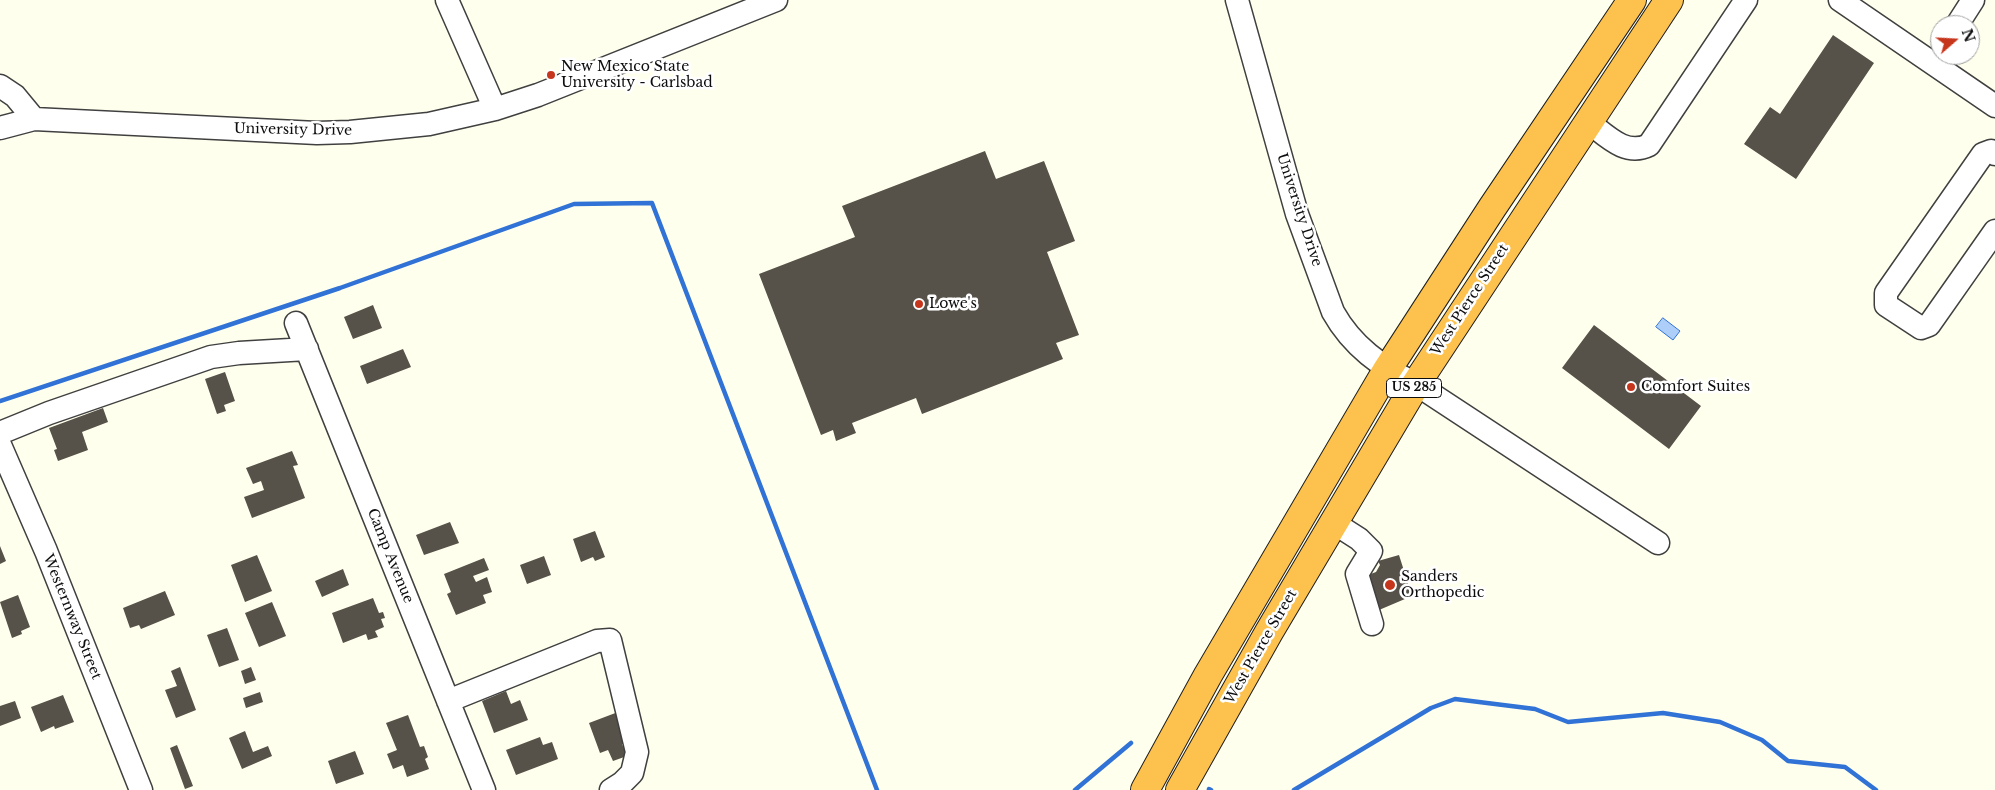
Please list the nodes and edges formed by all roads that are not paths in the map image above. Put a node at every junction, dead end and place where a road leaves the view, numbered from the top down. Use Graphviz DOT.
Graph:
graph roads {
  1 [pos="447,0"];
  2 [pos="776,0"];
  3 [pos="1237,0"];
  4 [pos="1632,0"];
  5 [pos="1669,0"];
  6 [pos="1746,0"];
  7 [pos="1973,0"];
  8 [pos="1852,3"];
  9 [pos="1963,15"];
  10 [pos="1930,53"];
  11 [pos="1946,65"];
  12 [pos="0,86"];
  13 [pos="1995,106"];
  14 [pos="495,109"];
  15 [pos="34,119"];
  16 [pos="1587,121"];
  17 [pos="0,128"];
  18 [pos="1995,154"];
  19 [pos="1995,231"];
  20 [pos="296,323"];
  21 [pos="308,349"];
  22 [pos="1387,370"];
  23 [pos="1416,384"];
  24 [pos="0,433"];
  25 [pos="0,445"];
  26 [pos="1334,523"];
  27 [pos="1658,543"];
  28 [pos="1372,624"];
  29 [pos="448,700"];
  30 [pos="141,790"];
  31 [pos="484,790"];
  32 [pos="611,790"];
  33 [pos="1145,790"];
  34 [pos="1180,790"];
  1 -- 14 [label="street"];
  2 -- 14 [label="street, University Drive"];
  3 -- 22 [label="street, University Drive"];
  4 -- 22 [label="highway, US 285"];
  5 -- 16 [label="highway, West Pierce Street / US 285"];
  6 -- 16 [label="street"];
  7 -- 9 [label="street"];
  8 -- 10 [label="street"];
  11 -- 13 [label="street"];
  12 -- 15 [label="street"];
  14 -- 15 [label="street, University Drive"];
  15 -- 17 [label="street, University Drive"];
  16 -- 23 [label="highway, West Pierce Street / US 285"];
  18 -- 19 [label="street"];
  20 -- 21 [label="street, Camp Avenue"];
  21 -- 24 [label="street"];
  21 -- 29 [label="street, Camp Avenue"];
  22 -- 23 [label="street, University Drive"];
  22 -- 33 [label="highway, US 285"];
  23 -- 26 [label="highway, West Pierce Street / US 285"];
  23 -- 27 [label="street, University Drive"];
  25 -- 30 [label="street, Westernway Street"];
  26 -- 28 [label="street"];
  26 -- 34 [label="highway, West Pierce Street / US 285"];
  29 -- 31 [label="street, Camp Avenue"];
  29 -- 32 [label="street"];
}
